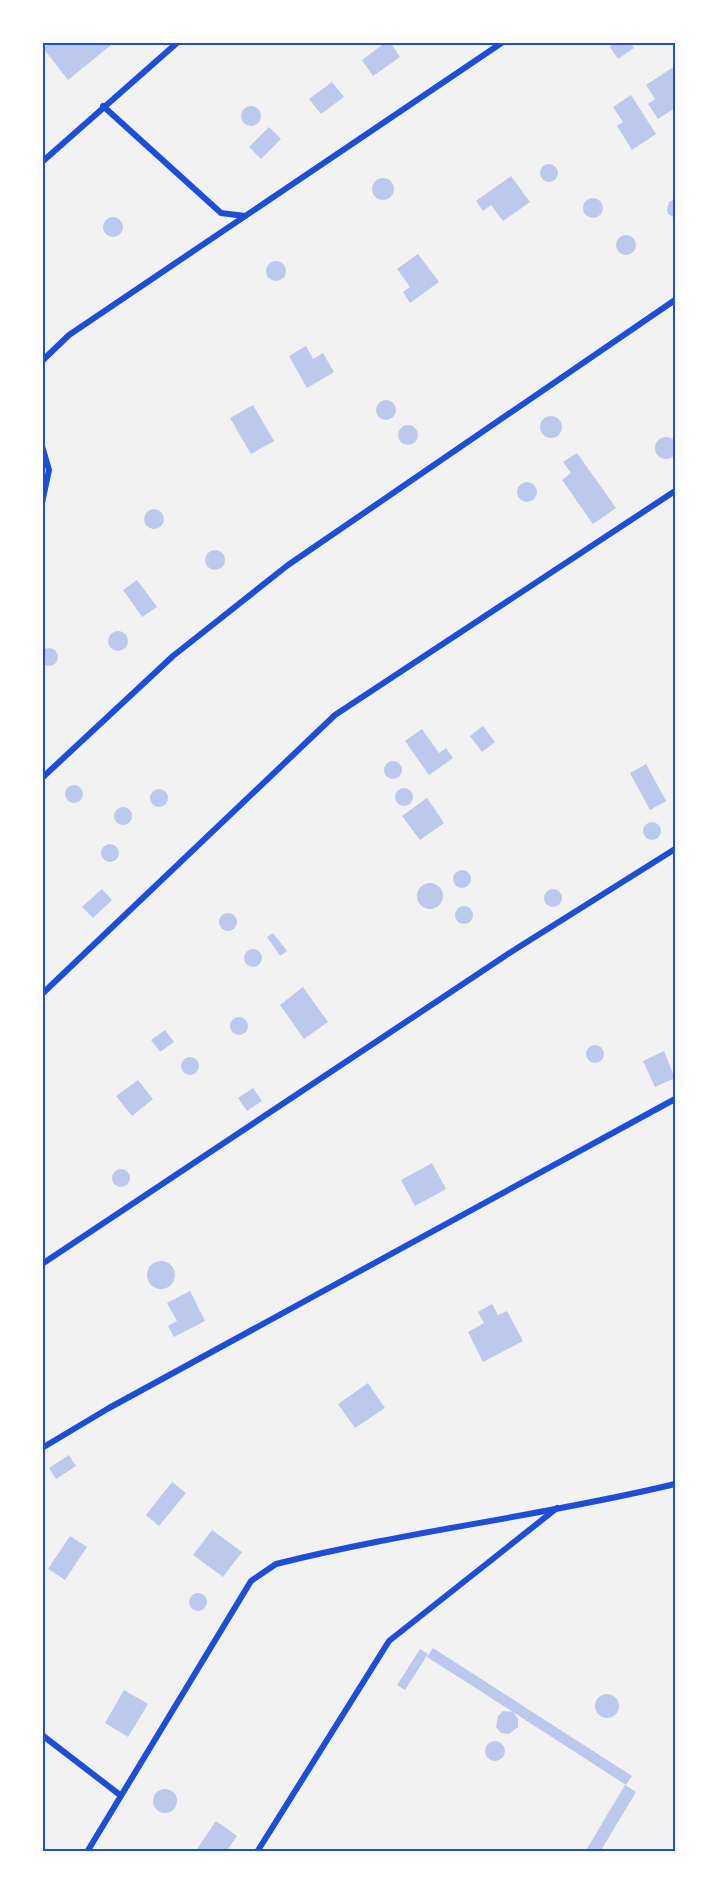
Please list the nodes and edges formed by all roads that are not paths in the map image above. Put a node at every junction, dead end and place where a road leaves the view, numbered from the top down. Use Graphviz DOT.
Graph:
graph roads {
  1 [pos="178,42"];
  2 [pos="503,42"];
  3 [pos="103,106"];
  4 [pos="42,162"];
  5 [pos="245,216"];
  6 [pos="675,300"];
  7 [pos="42,361"];
  8 [pos="42,446"];
  9 [pos="675,491"];
  10 [pos="42,503"];
  11 [pos="42,778"];
  12 [pos="675,849"];
  13 [pos="42,994"];
  14 [pos="675,1100"];
  15 [pos="42,1263"];
  16 [pos="42,1448"];
  17 [pos="675,1484"];
  18 [pos="558,1508"];
  19 [pos="42,1735"];
  20 [pos="120,1795"];
  21 [pos="87,1852"];
  22 [pos="257,1852"];
  1 -- 3 [label="street"];
  2 -- 5 [label="street"];
  3 -- 4 [label="street"];
  3 -- 5 [label="street"];
  5 -- 7 [label="street"];
  6 -- 11 [label="street"];
  8 -- 10 [label="street"];
  9 -- 13 [label="street"];
  12 -- 15 [label="street"];
  14 -- 16 [label="street"];
  17 -- 18 [label="street"];
  18 -- 20 [label="street"];
  18 -- 22 [label="street"];
  19 -- 20 [label="street"];
  20 -- 21 [label="street"];
}
